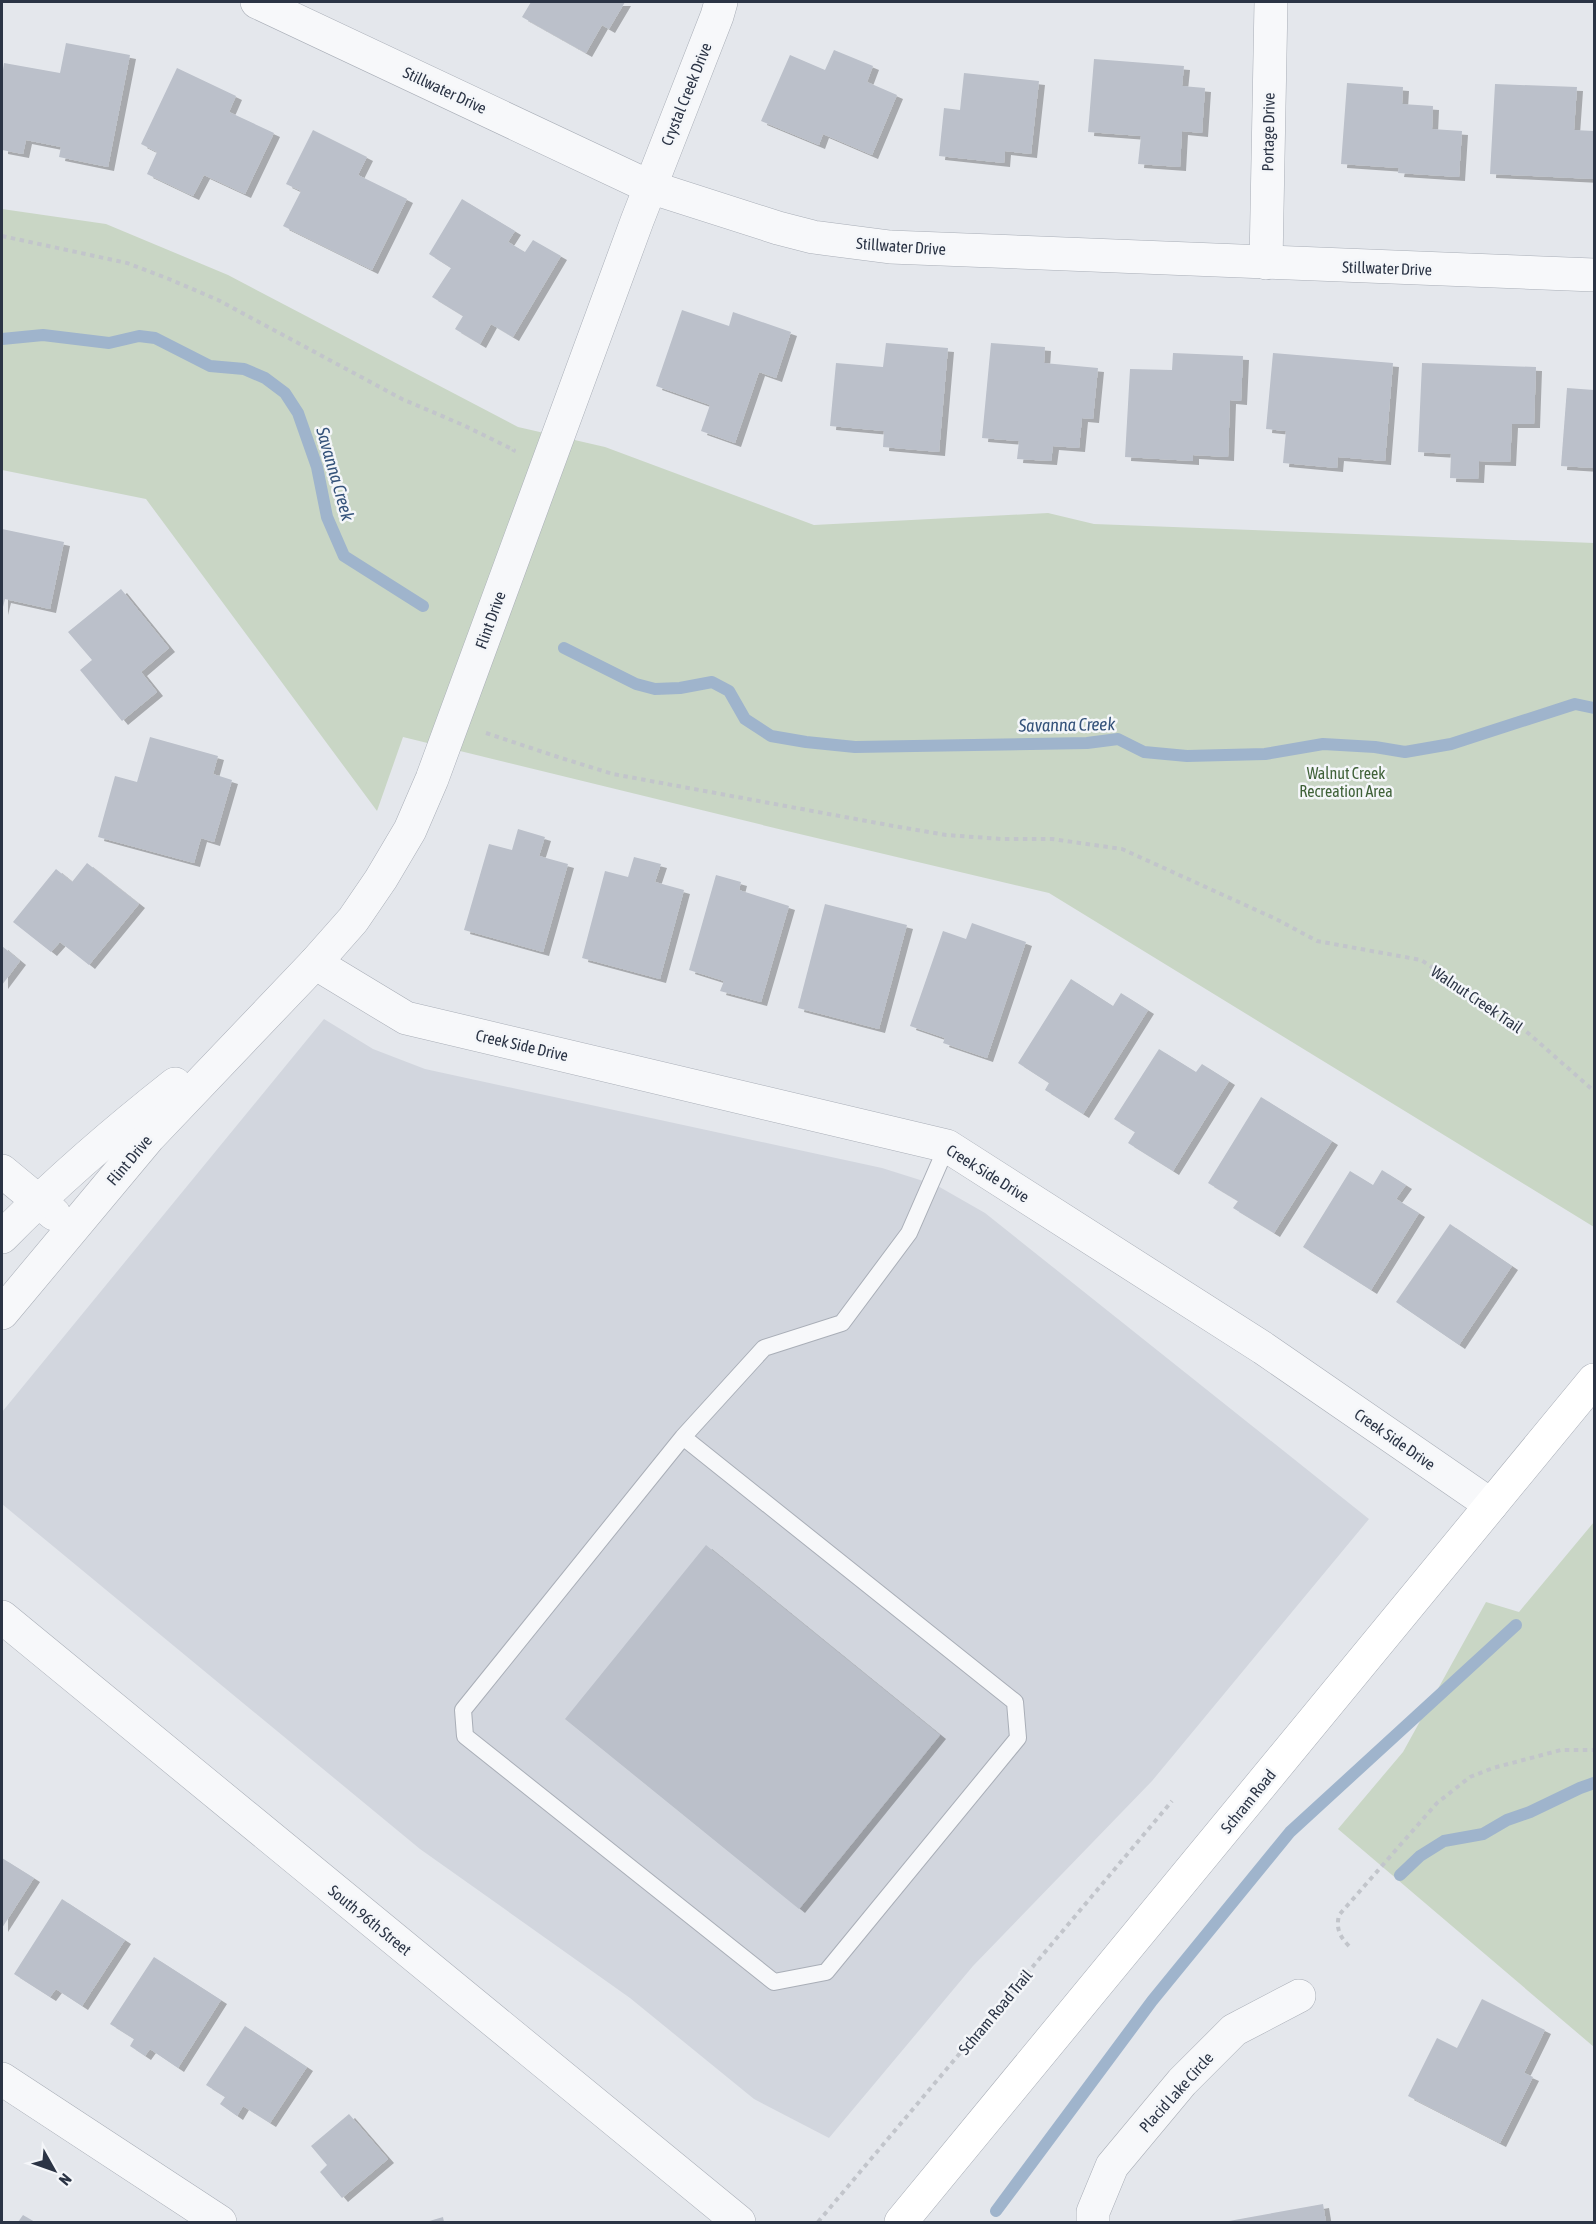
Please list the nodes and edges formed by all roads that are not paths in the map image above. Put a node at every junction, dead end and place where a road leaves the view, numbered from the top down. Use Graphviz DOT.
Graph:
graph roads {
  1 [pos="257,2"];
  2 [pos="721,2"];
  3 [pos="1271,2"];
  4 [pos="650,187"];
  5 [pos="1266,263"];
  6 [pos="1594,275"];
  7 [pos="315,963"];
  8 [pos="264,1015"];
  9 [pos="947,1146"];
  10 [pos="2,1171"];
  11 [pos="38,1200"];
  12 [pos="72,1228"];
  13 [pos="2,1237"];
  14 [pos="2,1313"];
  15 [pos="1594,1380"];
  16 [pos="683,1437"];
  17 [pos="1491,1505"];
  18 [pos="2,1617"];
  19 [pos="1299,1996"];
  20 [pos="2,2079"];
  21 [pos="220,2223"];
  22 [pos="739,2223"];
  23 [pos="902,2223"];
  24 [pos="1093,2223"];
  1 -- 4 [label="street, Stillwater Drive"];
  2 -- 4 [label="street, Crystal Creek Drive"];
  3 -- 5 [label="street, Portage Drive"];
  4 -- 5 [label="street, Stillwater Drive"];
  4 -- 7 [label="street, Flint Drive"];
  5 -- 6 [label="street, Stillwater Drive"];
  7 -- 8 [label="street, Flint Drive"];
  7 -- 9 [label="street, Creek Side Drive"];
  8 -- 11 [label="street, Flint Drive"];
  8 -- 12 [label="street, Flint Drive"];
  9 -- 16 [label="lane"];
  9 -- 17 [label="street, Creek Side Drive"];
  10 -- 11 [label="street"];
  11 -- 12 [label="street"];
  11 -- 13 [label="street, Flint Drive"];
  12 -- 14 [label="street, Flint Drive"];
  15 -- 17 [label="main road, Schram Road"];
  16 -- 16 [label="lane"];
  17 -- 23 [label="main road, Schram Road"];
  18 -- 22 [label="street, South 96th Street"];
  19 -- 24 [label="street, Placid Lake Circle"];
  20 -- 21 [label="street"];
}
